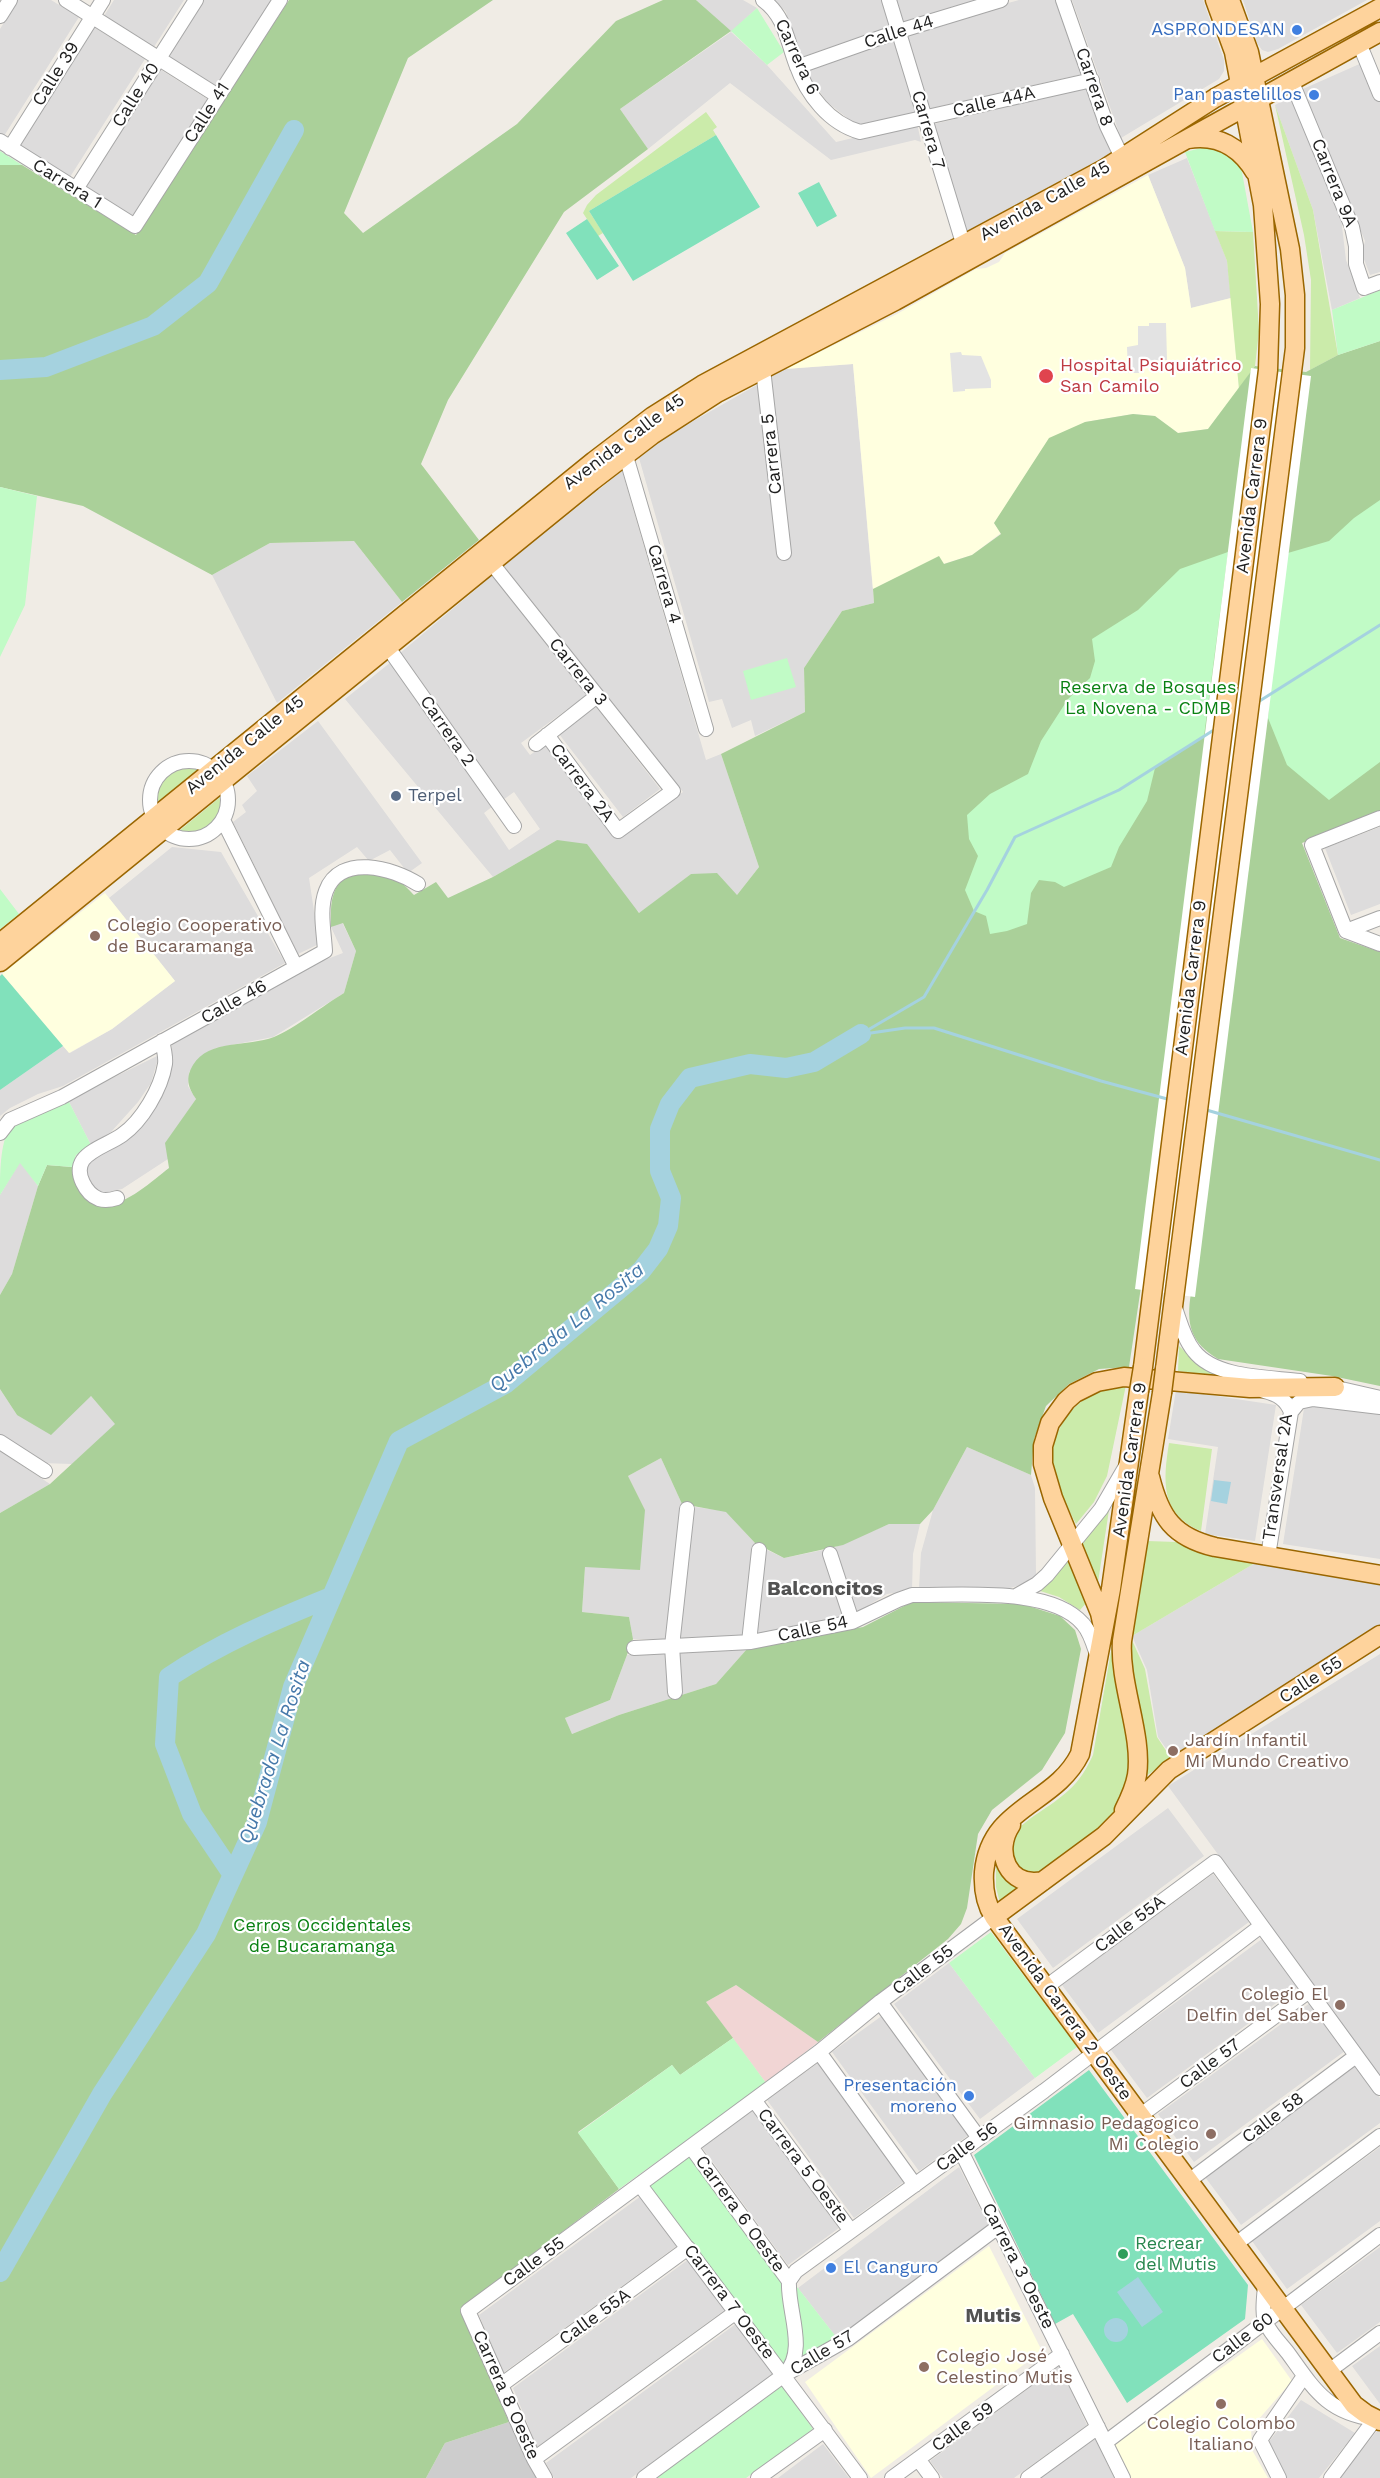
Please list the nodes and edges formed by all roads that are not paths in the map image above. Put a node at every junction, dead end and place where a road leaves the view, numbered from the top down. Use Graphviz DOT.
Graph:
graph roads {
  1 [pos="10,0"];
  2 [pos="66,0"];
  3 [pos="103,0"];
  4 [pos="196,0"];
  5 [pos="280,0"];
  6 [pos="763,0"];
  7 [pos="889,0"];
  8 [pos="1001,0"];
  9 [pos="1063,0"];
  10 [pos="1215,0"];
  11 [pos="1230,0"];
  12 [pos="1380,8"];
  13 [pos="0,16"];
  14 [pos="92,17"];
  15 [pos="899,31"];
  16 [pos="1380,32"];
  17 [pos="1359,43"];
  18 [pos="159,59"];
  19 [pos="797,67"];
  20 [pos="1092,80"];
  21 [pos="1247,80"];
  22 [pos="1291,80"];
  23 [pos="1380,94"];
  24 [pos="218,96"];
  25 [pos="1252,102"];
  26 [pos="925,118"];
  27 [pos="860,132"];
  28 [pos="1187,140"];
  29 [pos="5,144"];
  30 [pos="1125,165"];
  31 [pos="1258,178"];
  32 [pos="76,189"];
  33 [pos="135,226"];
  34 [pos="966,253"];
  35 [pos="1380,282"];
  36 [pos="759,363"];
  37 [pos="624,447"];
  38 [pos="783,554"];
  39 [pos="487,558"];
  40 [pos="384,642"];
  41 [pos="597,696"];
  42 [pos="706,729"];
  43 [pos="219,775"];
  44 [pos="1380,818"];
  45 [pos="223,820"];
  46 [pos="159,824"];
  47 [pos="514,826"];
  48 [pos="618,831"];
  49 [pos="418,884"];
  50 [pos="1380,918"];
  51 [pos="1346,931"];
  52 [pos="0,943"];
  53 [pos="1380,944"];
  54 [pos="0,962"];
  55 [pos="296,967"];
  56 [pos="162,1041"];
  57 [pos="0,1133"];
  58 [pos="117,1198"];
  59 [pos="1174,1298"];
  60 [pos="1335,1387"];
  61 [pos="1250,1388"];
  62 [pos="1380,1398"];
  63 [pos="1380,1407"];
  64 [pos="1291,1412"];
  65 [pos="0,1442"];
  66 [pos="1130,1460"];
  67 [pos="45,1471"];
  68 [pos="1149,1474"];
  69 [pos="687,1509"];
  70 [pos="1072,1543"];
  71 [pos="759,1550"];
  72 [pos="830,1554"];
  73 [pos="1268,1556"];
  74 [pos="1380,1575"];
  75 [pos="1014,1596"];
  76 [pos="852,1622"];
  77 [pos="1103,1632"];
  78 [pos="1380,1635"];
  79 [pos="749,1642"];
  80 [pos="672,1646"];
  81 [pos="634,1648"];
  82 [pos="1099,1660"];
  83 [pos="675,1692"];
  84 [pos="1021,1808"];
  85 [pos="1119,1822"];
  86 [pos="1043,1881"];
  87 [pos="994,1917"];
  88 [pos="1261,1926"];
  89 [pos="1046,1987"];
  90 [pos="1309,1991"];
  91 [pos="880,2002"];
  92 [pos="819,2052"];
  93 [pos="1094,2052"];
  94 [pos="1356,2055"];
  95 [pos="1380,2088"];
  96 [pos="754,2100"];
  97 [pos="1141,2115"];
  98 [pos="1380,2136"];
  99 [pos="979,2139"];
  100 [pos="691,2147"];
  101 [pos="961,2151"];
  102 [pos="1190,2180"];
  103 [pos="640,2185"];
  104 [pos="915,2185"];
  105 [pos="998,2227"];
  106 [pos="851,2231"];
  107 [pos="1380,2235"];
  108 [pos="1237,2243"];
  109 [pos="688,2248"];
  110 [pos="789,2281"];
  111 [pos="1265,2281"];
  112 [pos="1284,2307"];
  113 [pos="468,2310"];
  114 [pos="736,2312"];
  115 [pos="1265,2322"];
  116 [pos="1380,2333"];
  117 [pos="1062,2354"];
  118 [pos="1329,2371"];
  119 [pos="784,2375"];
  120 [pos="1304,2376"];
  121 [pos="501,2385"];
  122 [pos="1378,2420"];
  123 [pos="1098,2427"];
  124 [pos="825,2430"];
  125 [pos="1106,2442"];
  126 [pos="534,2459"];
  127 [pos="918,2459"];
  128 [pos="545,2478"];
  129 [pos="644,2478"];
  130 [pos="758,2478"];
  131 [pos="860,2478"];
  132 [pos="892,2478"];
  133 [pos="932,2478"];
  134 [pos="1028,2478"];
  135 [pos="1123,2478"];
  136 [pos="1280,2478"];
  137 [pos="1331,2478"];
  1 -- 13 [label="street"];
  2 -- 14 [label="street"];
  3 -- 14 [label="street, Calle 39"];
  4 -- 18 [label="street, Calle 40"];
  5 -- 24 [label="street, Calle 41"];
  6 -- 19 [label="street, Carrera 6"];
  7 -- 15 [label="street, Carrera 7"];
  8 -- 15 [label="street, Calle 44"];
  9 -- 20 [label="street, Carrera 8"];
  10 -- 21 [label="main road, Avenida Carrera 9"];
  11 -- 21 [label="main road, Avenida Carrera 9"];
  12 -- 21 [label="main road, Avenida Calle 45"];
  14 -- 18 [label="street"];
  14 -- 29 [label="street, Calle 39"];
  15 -- 19 [label="street, Calle 44"];
  15 -- 26 [label="street, Carrera 7"];
  16 -- 17 [label="main road, Avenida Calle 45"];
  17 -- 22 [label="main road, Avenida Calle 45"];
  17 -- 23 [label="street"];
  18 -- 24 [label="street"];
  18 -- 32 [label="street, Calle 40"];
  19 -- 27 [label="street, Carrera 6"];
  20 -- 26 [label="street, Calle 44A"];
  20 -- 30 [label="street, Carrera 8"];
  21 -- 25 [label="main road, Avenida Carrera 9"];
  21 -- 30 [label="main road, Avenida Calle 45"];
  22 -- 25 [label="main road, Avenida Calle 45"];
  22 -- 35 [label="street, Carrera 9A"];
  24 -- 33 [label="street, Calle 41"];
  25 -- 28 [label="main road, Avenida Calle 45"];
  25 -- 31 [label="main road, Avenida Carrera 9"];
  25 -- 59 [label="main road, Avenida Carrera 9"];
  26 -- 27 [label="street, Calle 44A"];
  26 -- 34 [label="street, Carrera 7"];
  28 -- 30 [label="main road, Avenida Calle 45"];
  28 -- 31 [label="main road"];
  29 -- 32 [label="street, Carrera 1"];
  30 -- 34 [label="main road, Avenida Calle 45"];
  31 -- 66 [label="main road, Avenida Carrera 9, bridge"];
  32 -- 33 [label="street, Carrera 1"];
  34 -- 36 [label="main road, Avenida Calle 45"];
  36 -- 37 [label="main road, Avenida Calle 45"];
  36 -- 38 [label="street, Carrera 5"];
  37 -- 39 [label="main road, Avenida Calle 45"];
  37 -- 42 [label="street, Carrera 4"];
  39 -- 40 [label="main road, Avenida Calle 45"];
  39 -- 41 [label="street, Carrera 3"];
  40 -- 43 [label="main road, Avenida Calle 45"];
  40 -- 47 [label="street, Carrera 2"];
  41 -- 48 [label="street, Carrera 3"];
  41 -- 48 [label="street, Carrera 2A"];
  43 -- 45 [label="street"];
  43 -- 46 [label="main road, Avenida Calle 45"];
  43 -- 46 [label="street"];
  44 -- 51 [label="street"];
  45 -- 46 [label="street"];
  45 -- 55 [label="street"];
  46 -- 52 [label="main road, Avenida Calle 45"];
  46 -- 54 [label="main road, Avenida Calle 45"];
  49 -- 55 [label="street, Calle 46"];
  50 -- 51 [label="street"];
  51 -- 53 [label="street"];
  55 -- 56 [label="street, Calle 46"];
  56 -- 57 [label="street, Calle 46"];
  56 -- 58 [label="street"];
  59 -- 60 [label="street"];
  59 -- 68 [label="main road, Avenida Carrera 9, bridge"];
  60 -- 61 [label="main road"];
  60 -- 62 [label="street"];
  61 -- 64 [label="street, Transversal 2A"];
  61 -- 70 [label="main road"];
  63 -- 64 [label="street"];
  64 -- 73 [label="street, Transversal 2A"];
  65 -- 67 [label="street"];
  66 -- 70 [label="street, Calle 54"];
  66 -- 77 [label="main road, Avenida Carrera 9"];
  68 -- 73 [label="main road"];
  68 -- 85 [label="main road, Avenida Carrera 9"];
  69 -- 80 [label="street"];
  70 -- 75 [label="street, Calle 54"];
  70 -- 77 [label="main road"];
  71 -- 79 [label="street"];
  72 -- 76 [label="street"];
  73 -- 74 [label="main road"];
  75 -- 76 [label="street, Calle 54"];
  75 -- 82 [label="street"];
  76 -- 79 [label="street, Calle 54"];
  77 -- 82 [label="main road, Avenida Carrera 9"];
  78 -- 85 [label="main road, Calle 55"];
  79 -- 80 [label="street, Calle 54"];
  80 -- 81 [label="street, Calle 54"];
  80 -- 83 [label="street"];
  82 -- 84 [label="main road, Avenida Carrera 9"];
  84 -- 86 [label="main road"];
  84 -- 87 [label="main road, Avenida Carrera 9"];
  85 -- 86 [label="main road, Calle 55"];
  86 -- 87 [label="main road, Calle 55"];
  87 -- 89 [label="main road, Avenida Carrera 2 Oeste"];
  87 -- 91 [label="street, Calle 55"];
  88 -- 89 [label="street, Calle 55A"];
  88 -- 90 [label="street"];
  88 -- 93 [label="street, Calle 56"];
  89 -- 93 [label="main road, Avenida Carrera 2 Oeste"];
  90 -- 94 [label="street"];
  90 -- 97 [label="street, Calle 57"];
  91 -- 92 [label="street, Calle 55"];
  91 -- 99 [label="street"];
  92 -- 96 [label="street, Calle 55"];
  92 -- 104 [label="street"];
  93 -- 97 [label="main road, Avenida Carrera 2 Oeste"];
  93 -- 99 [label="street, Calle 56"];
  94 -- 95 [label="street"];
  94 -- 102 [label="street, Calle 58"];
  96 -- 100 [label="street, Calle 55"];
  96 -- 106 [label="street, Carrera 5 Oeste"];
  97 -- 102 [label="main road, Avenida Carrera 2 Oeste"];
  98 -- 108 [label="street"];
  99 -- 101 [label="street, Calle 56"];
  100 -- 103 [label="street, Calle 55"];
  100 -- 110 [label="street, Carrera 6 Oeste"];
  101 -- 104 [label="street, Calle 56"];
  101 -- 105 [label="street, Carrera 3 Oeste"];
  102 -- 108 [label="main road, Avenida Carrera 2 Oeste"];
  103 -- 109 [label="street, Carrera 7 Oeste"];
  103 -- 113 [label="street, Calle 55"];
  104 -- 106 [label="street, Calle 56"];
  105 -- 117 [label="street, Carrera 3 Oeste"];
  105 -- 119 [label="street, Calle 57"];
  106 -- 110 [label="street, Calle 56"];
  107 -- 112 [label="street, Calle 60"];
  108 -- 111 [label="main road, Avenida Carrera 2 Oeste"];
  109 -- 114 [label="street, Carrera 7 Oeste"];
  109 -- 121 [label="street, Calle 55A"];
  110 -- 119 [label="street"];
  111 -- 112 [label="main road, Avenida Carrera 2 Oeste"];
  111 -- 115 [label="street"];
  112 -- 115 [label="street, Calle 60"];
  112 -- 118 [label="main road, Avenida Carrera 2 Oeste"];
  113 -- 121 [label="street, Carrera 8 Oeste"];
  114 -- 119 [label="street, Carrera 7 Oeste"];
  114 -- 126 [label="street"];
  115 -- 120 [label="street"];
  115 -- 125 [label="street, Calle 60"];
  116 -- 118 [label="street"];
  117 -- 123 [label="street, Carrera 3 Oeste"];
  117 -- 127 [label="street, Calle 59"];
  118 -- 122 [label="main road, Avenida Carrera 2 Oeste"];
  119 -- 124 [label="street, Carrera 7 Oeste"];
  119 -- 129 [label="street, Calle 57"];
  120 -- 122 [label="street"];
  120 -- 136 [label="street"];
  121 -- 126 [label="street, Carrera 8 Oeste"];
  122 -- 137 [label="street"];
  123 -- 125 [label="street, Carrera 3 Oeste"];
  123 -- 134 [label="street"];
  124 -- 130 [label="street"];
  124 -- 131 [label="street, Carrera 7 Oeste"];
  125 -- 135 [label="street, Carrera 3 Oeste"];
  126 -- 128 [label="street, Carrera 8 Oeste"];
  127 -- 132 [label="street, Calle 59"];
  127 -- 133 [label="street"];
}
